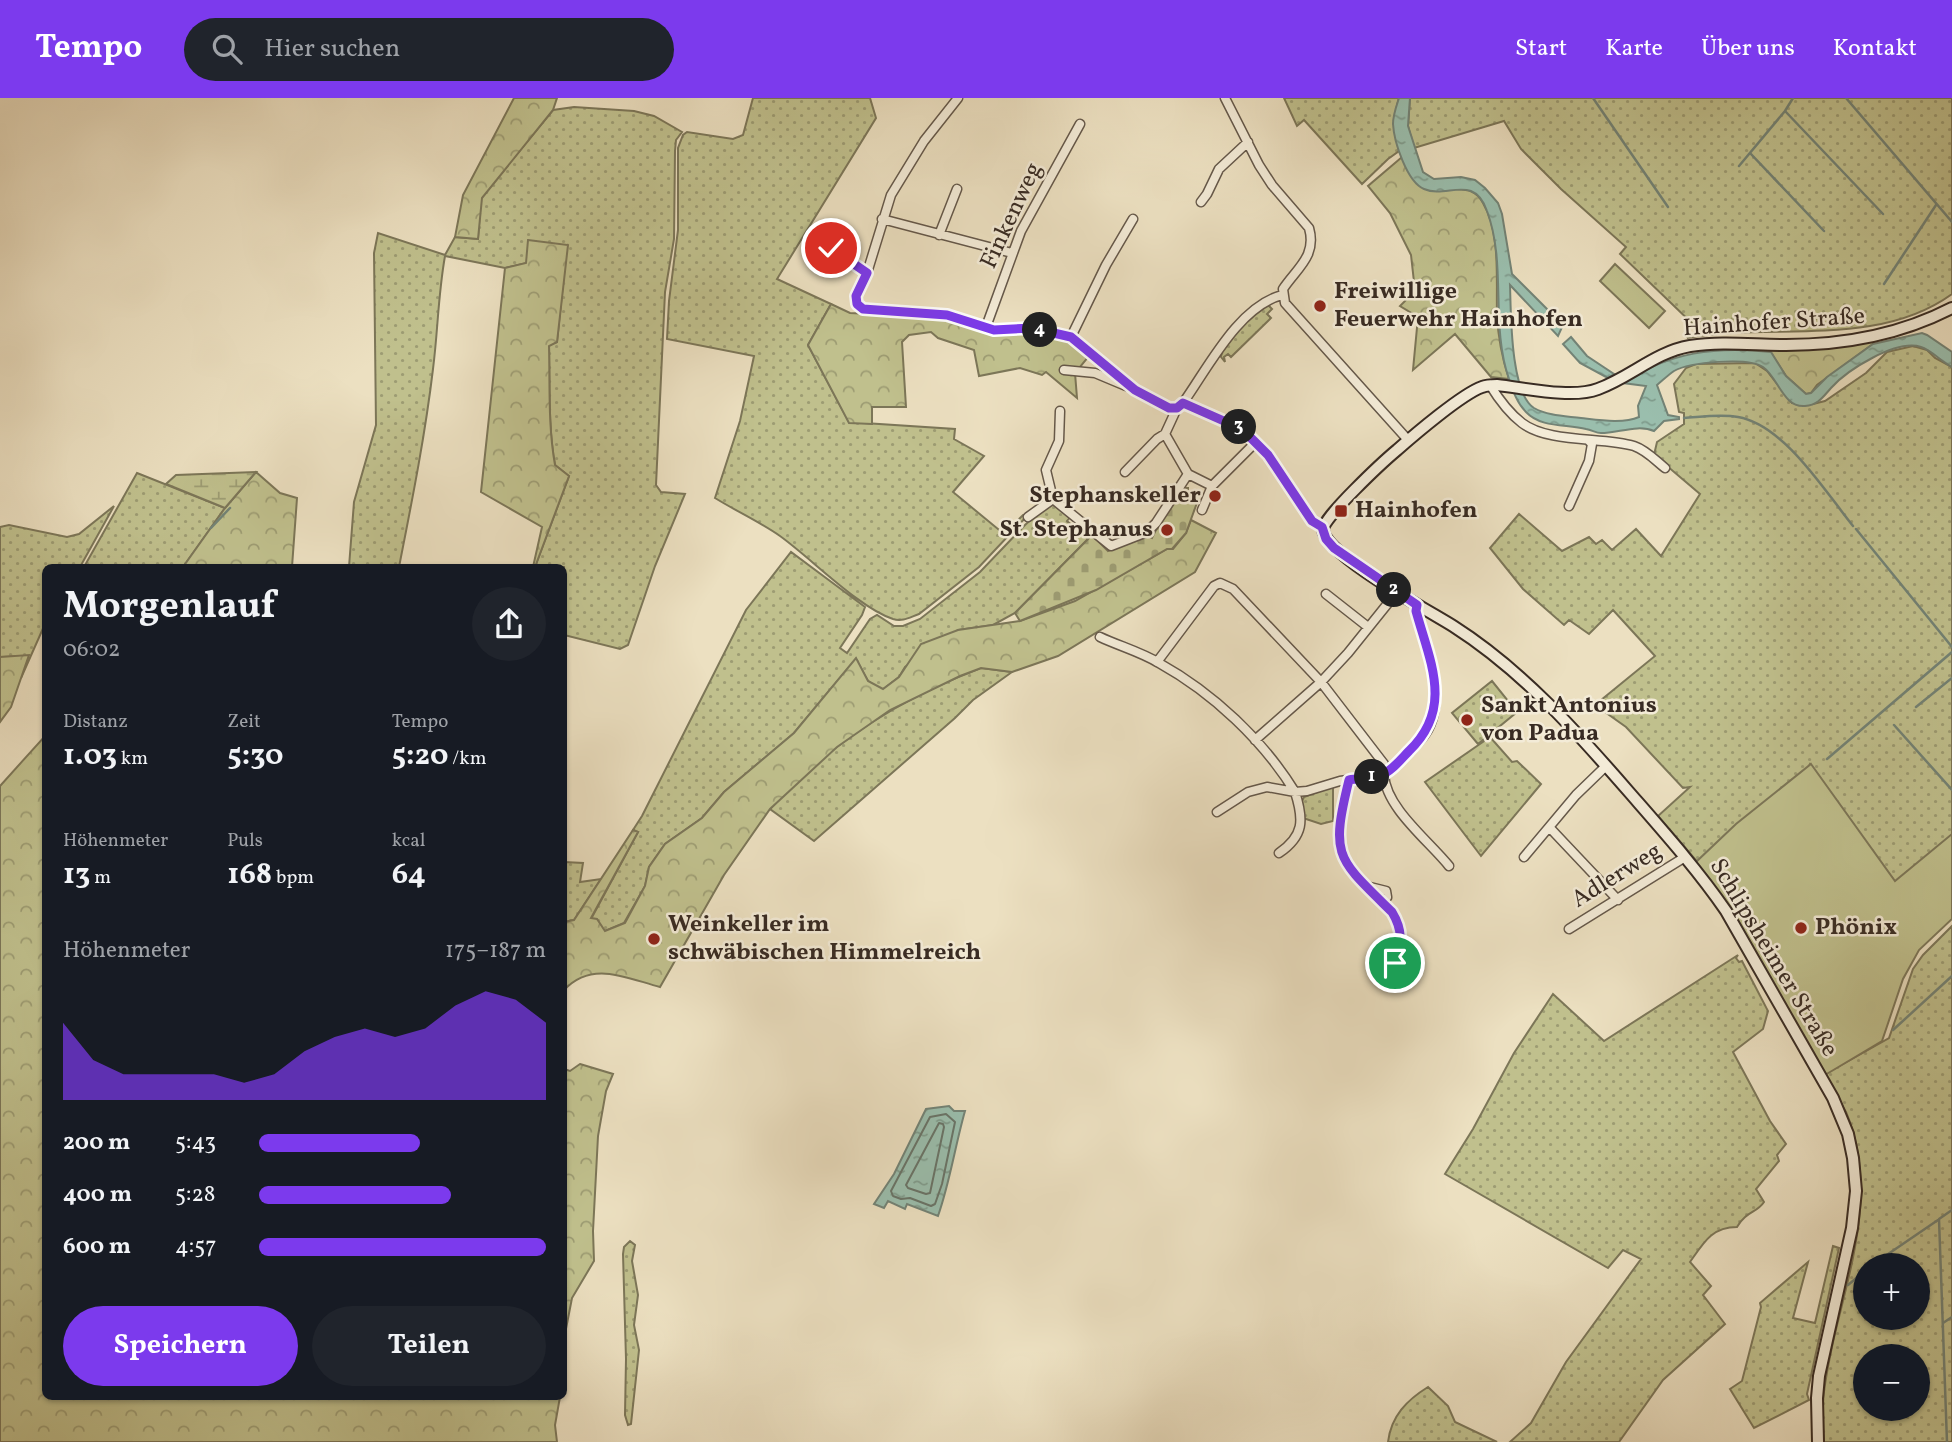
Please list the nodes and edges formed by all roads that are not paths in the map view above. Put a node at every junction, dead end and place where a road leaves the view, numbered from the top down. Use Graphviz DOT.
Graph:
graph roads {
  1 [pos="958,98"];
  2 [pos="1225,98"];
  3 [pos="1080,124"];
  4 [pos="1248,142"];
  5 [pos="957,190"];
  6 [pos="1201,202"];
  7 [pos="882,219"];
  8 [pos="1133,219"];
  9 [pos="939,235"];
  10 [pos="831,248"];
  11 [pos="1012,253"];
  12 [pos="867,273"];
  13 [pos="1282,295"];
  14 [pos="1952,308"];
  15 [pos="986,327"];
  16 [pos="1071,337"];
  17 [pos="1064,370"];
  18 [pos="1493,385"];
  19 [pos="1135,390"];
  20 [pos="1180,406"];
  21 [pos="1060,411"];
  22 [pos="1165,434"];
  23 [pos="1409,440"];
  24 [pos="1588,440"];
  25 [pos="1255,443"];
  26 [pos="1665,468"];
  27 [pos="1125,472"];
  28 [pos="1188,474"];
  29 [pos="1212,486"];
  30 [pos="1053,499"];
  31 [pos="1569,506"];
  32 [pos="1202,510"];
  33 [pos="1028,517"];
  34 [pos="1322,527"];
  35 [pos="1397,592"];
  36 [pos="1326,594"];
  37 [pos="1417,605"];
  38 [pos="1368,627"];
  39 [pos="1100,637"];
  40 [pos="1157,662"];
  41 [pos="1321,682"];
  42 [pos="1255,740"];
  43 [pos="1606,766"];
  44 [pos="1384,775"];
  45 [pos="1349,780"];
  46 [pos="1295,792"];
  47 [pos="1217,812"];
  48 [pos="1550,828"];
  49 [pos="1279,853"];
  50 [pos="1524,857"];
  51 [pos="1685,857"];
  52 [pos="1449,866"];
  53 [pos="1618,900"];
  54 [pos="1569,929"];
  55 [pos="1388,977"];
  56 [pos="1818,1442"];
  1 -- 7 [label="street"];
  2 -- 4 [label="street"];
  3 -- 11 [label="street, Finkenweg"];
  4 -- 6 [label="street"];
  4 -- 13 [label="street"];
  5 -- 9 [label="street"];
  7 -- 9 [label="street"];
  7 -- 12 [label="street"];
  8 -- 16 [label="street"];
  9 -- 11 [label="street"];
  10 -- 12 [label="street"];
  11 -- 15 [label="street, Finkenweg"];
  12 -- 15 [label="street"];
  13 -- 20 [label="street"];
  13 -- 23 [label="street"];
  14 -- 18 [label="street, Hainhofer Straße"];
  15 -- 16 [label="street"];
  16 -- 19 [label="street"];
  17 -- 19 [label="street"];
  18 -- 23 [label="street"];
  18 -- 24 [label="street"];
  19 -- 20 [label="street"];
  20 -- 22 [label="street"];
  20 -- 25 [label="street"];
  21 -- 30 [label="street"];
  22 -- 27 [label="street"];
  22 -- 28 [label="street"];
  23 -- 34 [label="street"];
  24 -- 26 [label="street"];
  24 -- 31 [label="street"];
  25 -- 29 [label="street"];
  25 -- 34 [label="street"];
  28 -- 29 [label="street"];
  28 -- 30 [label="street"];
  29 -- 32 [label="street"];
  30 -- 33 [label="street"];
  34 -- 35 [label="street, Schlipsheimer Straße"];
  35 -- 37 [label="street, Schlipsheimer Straße"];
  35 -- 38 [label="street"];
  36 -- 38 [label="street"];
  37 -- 43 [label="street, Schlipsheimer Straße"];
  37 -- 44 [label="street"];
  38 -- 41 [label="street"];
  39 -- 40 [label="street"];
  40 -- 41 [label="street"];
  40 -- 42 [label="street"];
  41 -- 42 [label="street"];
  41 -- 44 [label="street"];
  42 -- 46 [label="street"];
  43 -- 48 [label="street"];
  43 -- 51 [label="street, Schlipsheimer Straße"];
  44 -- 45 [label="street"];
  44 -- 52 [label="street"];
  45 -- 46 [label="street"];
  45 -- 55 [label="street"];
  46 -- 47 [label="street"];
  46 -- 49 [label="street"];
  48 -- 50 [label="street"];
  48 -- 53 [label="street"];
  51 -- 53 [label="street, Adlerweg"];
  51 -- 56 [label="street, Schlipsheimer Straße"];
  53 -- 54 [label="street, Adlerweg"];
}
